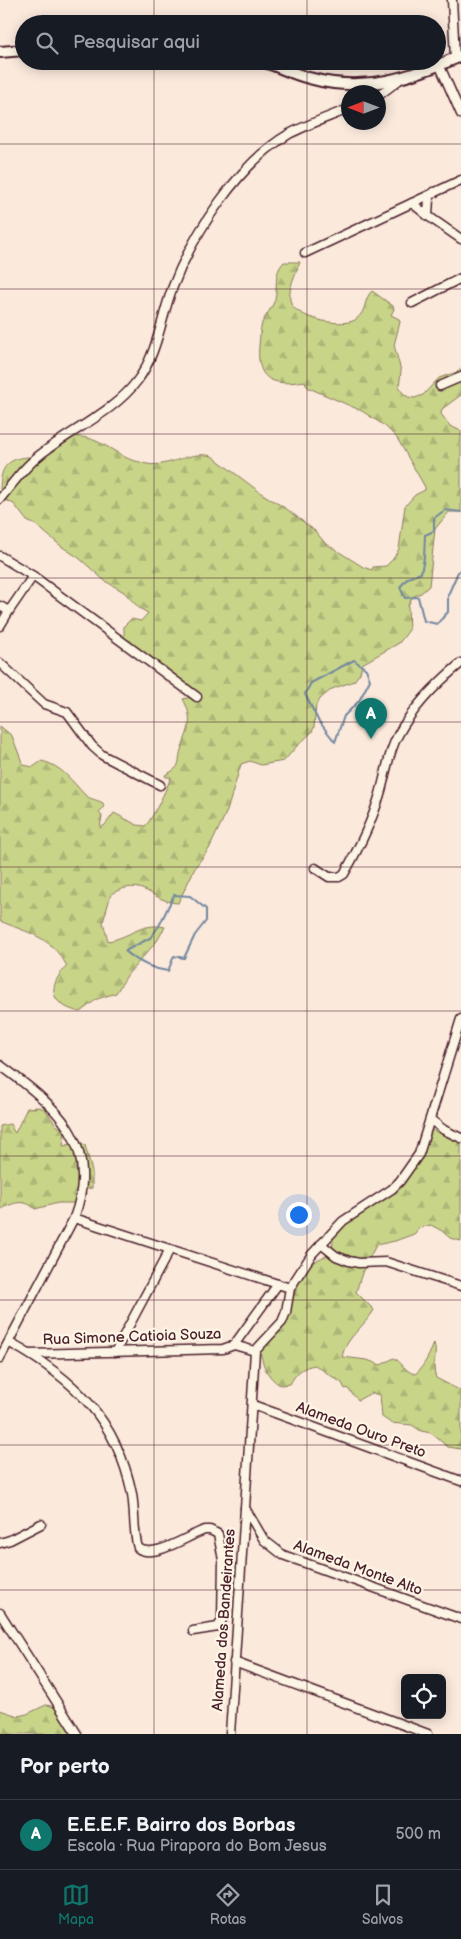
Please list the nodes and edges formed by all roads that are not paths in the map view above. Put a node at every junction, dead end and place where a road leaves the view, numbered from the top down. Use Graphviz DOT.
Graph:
graph roads {
  1 [pos="452,0"];
  2 [pos="15,51"];
  3 [pos="0,52"];
  4 [pos="458,57"];
  5 [pos="446,62"];
  6 [pos="286,70"];
  7 [pos="425,70"];
  8 [pos="443,70"];
  9 [pos="399,80"];
  10 [pos="386,90"];
  11 [pos="341,112"];
  12 [pos="461,114"];
  13 [pos="461,180"];
  14 [pos="434,192"];
  15 [pos="412,203"];
  16 [pos="428,216"];
  17 [pos="461,239"];
  18 [pos="305,253"];
  19 [pos="461,278"];
  20 [pos="412,303"];
  21 [pos="461,377"];
  22 [pos="440,386"];
  23 [pos="0,498"];
  24 [pos="0,556"];
  25 [pos="33,576"];
  26 [pos="0,606"];
  27 [pos="9,612"];
  28 [pos="0,626"];
  29 [pos="0,663"];
  30 [pos="461,663"];
  31 [pos="197,697"];
  32 [pos="160,785"];
  33 [pos="315,868"];
  34 [pos="461,1019"];
  35 [pos="0,1065"];
  36 [pos="431,1120"];
  37 [pos="461,1138"];
  38 [pos="74,1218"];
  39 [pos="321,1244"];
  40 [pos="170,1249"];
  41 [pos="278,1284"];
  42 [pos="461,1286"];
  43 [pos="290,1288"];
  44 [pos="10,1343"];
  45 [pos="234,1345"];
  46 [pos="256,1351"];
  47 [pos="114,1352"];
  48 [pos="30,1354"];
  49 [pos="0,1358"];
  50 [pos="253,1405"];
  51 [pos="461,1481"];
  52 [pos="245,1508"];
  53 [pos="41,1524"];
  54 [pos="0,1543"];
  55 [pos="0,1613"];
  56 [pos="461,1619"];
  57 [pos="193,1631"];
  58 [pos="234,1662"];
  59 [pos="78,1734"];
  60 [pos="230,1734"];
  61 [pos="428,1734"];
  1 -- 4 [label="street"];
  2 -- 3 [label="main road"];
  4 -- 5 [label="main road"];
  6 -- 9 [label="main road"];
  7 -- 9 [label="main road"];
  8 -- 12 [label="street"];
  9 -- 10 [label="street"];
  11 -- 23 [label="street"];
  13 -- 14 [label="street"];
  14 -- 15 [label="street"];
  14 -- 16 [label="street"];
  15 -- 16 [label="street"];
  15 -- 18 [label="street"];
  16 -- 17 [label="street"];
  19 -- 20 [label="street"];
  21 -- 22 [label="street"];
  24 -- 25 [label="street"];
  25 -- 27 [label="street"];
  25 -- 31 [label="street"];
  26 -- 27 [label="street"];
  27 -- 28 [label="street"];
  29 -- 32 [label="street"];
  30 -- 33 [label="street"];
  34 -- 36 [label="street"];
  35 -- 38 [label="street"];
  36 -- 37 [label="street"];
  36 -- 39 [label="street"];
  38 -- 40 [label="street"];
  38 -- 44 [label="street"];
  39 -- 42 [label="street"];
  39 -- 43 [label="street"];
  40 -- 41 [label="street"];
  40 -- 47 [label="street"];
  41 -- 43 [label="street"];
  41 -- 45 [label="street, Rua Simone Catioia Souza"];
  43 -- 46 [label="street"];
  44 -- 48 [label="street"];
  44 -- 49 [label="street"];
  45 -- 46 [label="street, Rua Simone Catioia Souza"];
  45 -- 47 [label="street, Rua Simone Catioia Souza"];
  46 -- 50 [label="street"];
  47 -- 48 [label="street, Rua Simone Catioia Souza"];
  48 -- 57 [label="street"];
  50 -- 51 [label="street, Alameda Ouro Preto"];
  50 -- 52 [label="street"];
  52 -- 56 [label="street, Alameda Monte Alto"];
  52 -- 58 [label="street, Alameda dos Bandeirantes"];
  53 -- 54 [label="street"];
  55 -- 59 [label="street"];
  58 -- 60 [label="street, Alameda dos Bandeirantes"];
  58 -- 61 [label="street"];
}
